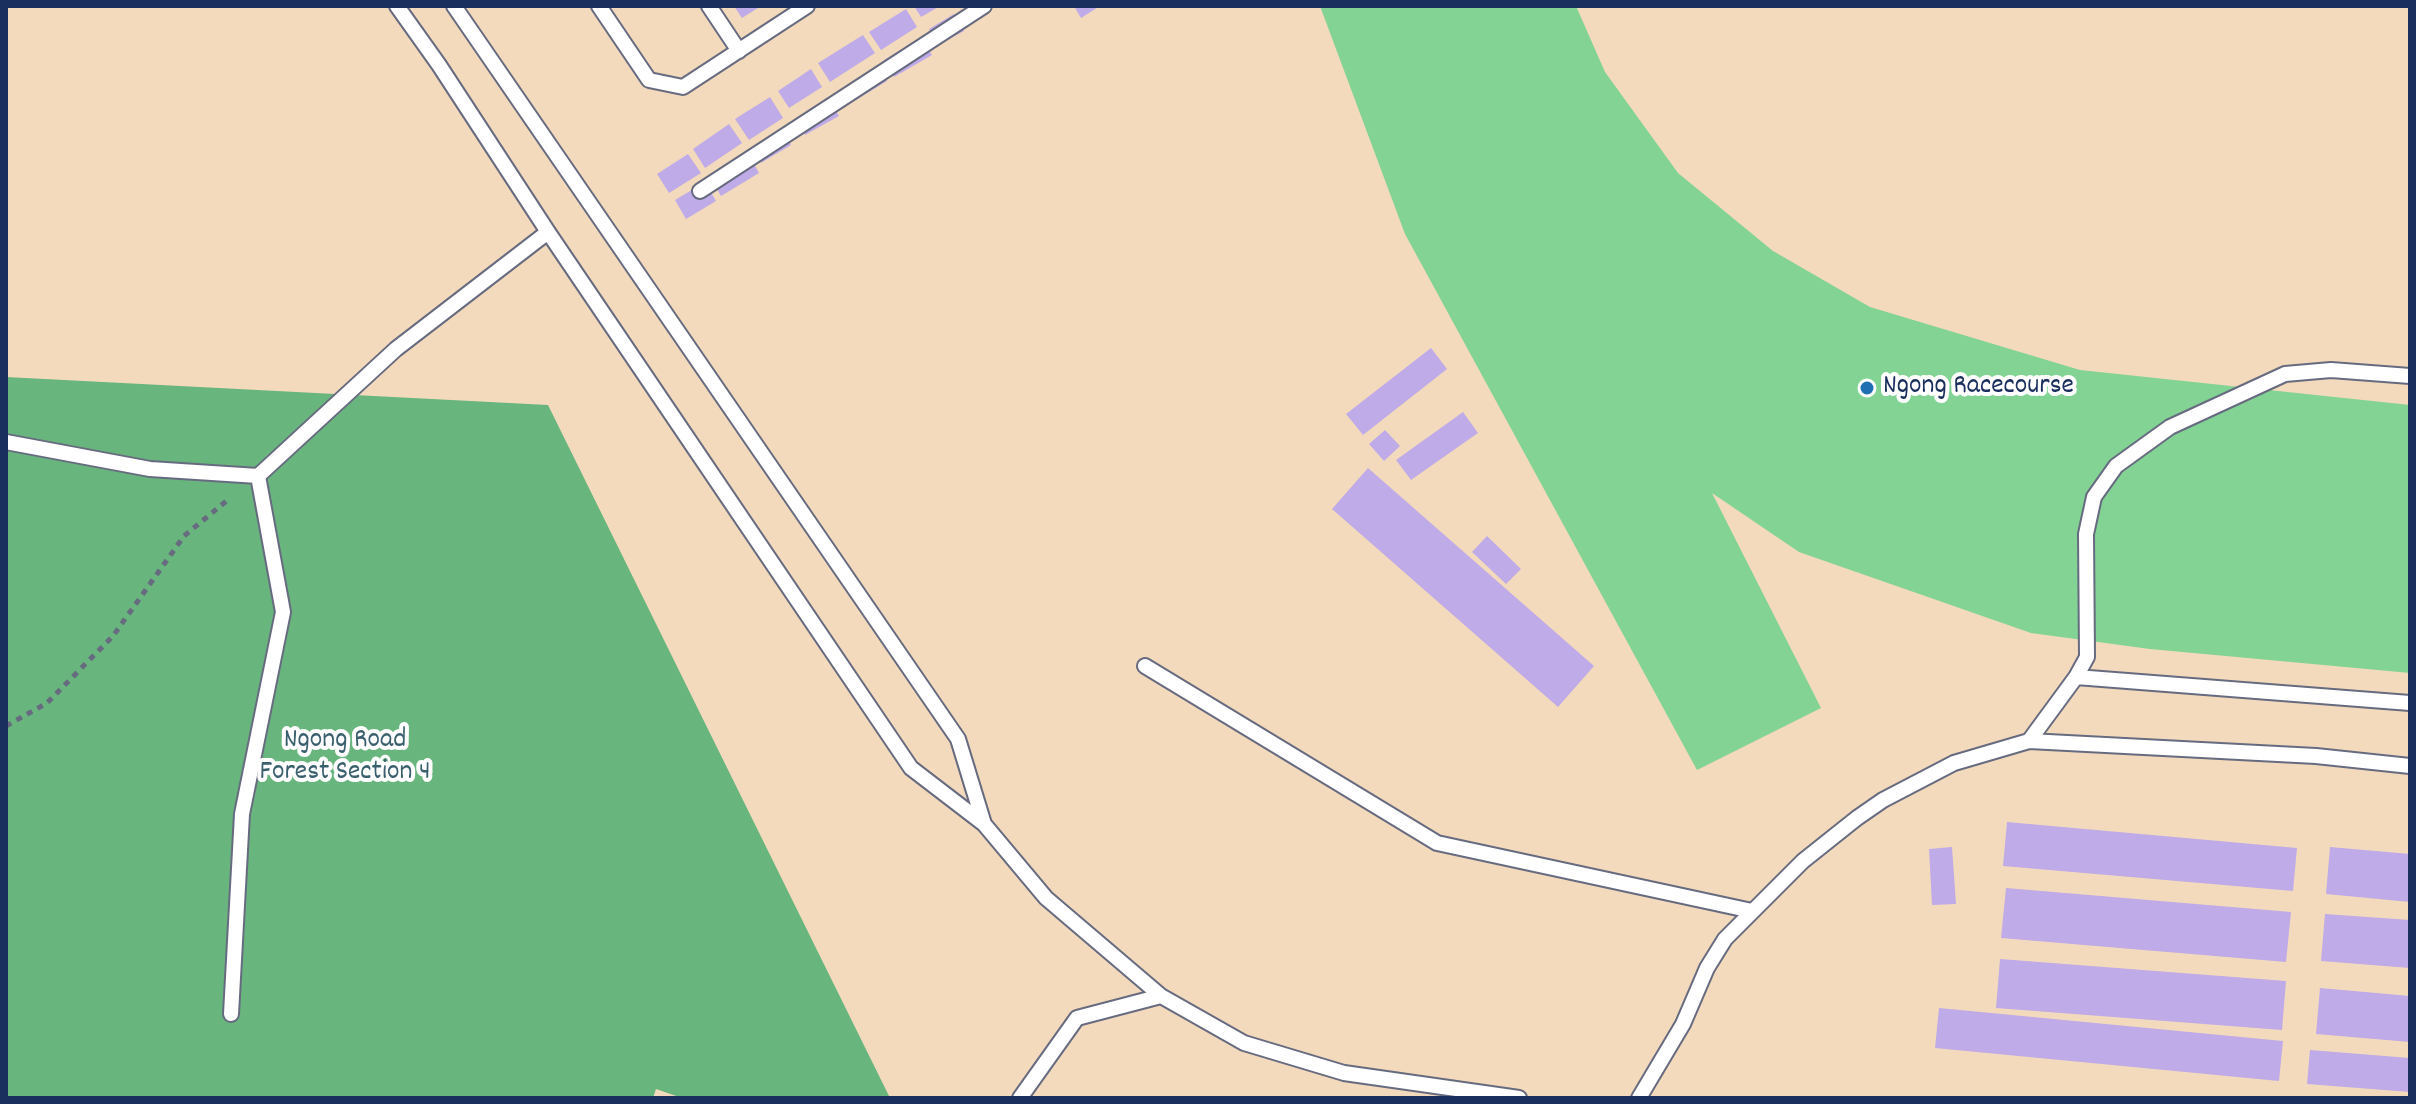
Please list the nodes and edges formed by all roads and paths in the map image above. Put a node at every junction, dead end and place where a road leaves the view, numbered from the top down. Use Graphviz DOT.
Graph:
graph roads {
  1 [pos="397,6"];
  2 [pos="454,6"];
  3 [pos="599,6"];
  4 [pos="709,6"];
  5 [pos="807,6"];
  6 [pos="984,6"];
  7 [pos="739,51"];
  8 [pos="700,191"];
  9 [pos="548,232"];
  10 [pos="2410,376"];
  11 [pos="6,442"];
  12 [pos="258,476"];
  13 [pos="1145,666"];
  14 [pos="2076,677"];
  15 [pos="2410,703"];
  16 [pos="6,726"];
  17 [pos="2029,741"];
  18 [pos="2410,766"];
  19 [pos="984,824"];
  20 [pos="1752,911"];
  21 [pos="1161,996"];
  22 [pos="231,1014"];
  23 [pos="1020,1098"];
  24 [pos="1519,1098"];
  25 [pos="1639,1098"];
  1 -- 9 [label="lane"];
  2 -- 19 [label="lane"];
  3 -- 7 [label="lane"];
  4 -- 7 [label="lane"];
  5 -- 7 [label="lane"];
  6 -- 8 [label="lane"];
  9 -- 12 [label="lane"];
  9 -- 19 [label="lane"];
  10 -- 14 [label="lane"];
  11 -- 12 [label="lane"];
  12 -- 16 [label="path"];
  12 -- 22 [label="lane"];
  13 -- 20 [label="lane"];
  14 -- 15 [label="lane"];
  14 -- 17 [label="lane"];
  17 -- 18 [label="lane"];
  17 -- 20 [label="lane"];
  19 -- 21 [label="lane"];
  20 -- 25 [label="lane"];
  21 -- 23 [label="lane"];
  21 -- 24 [label="lane"];
}
